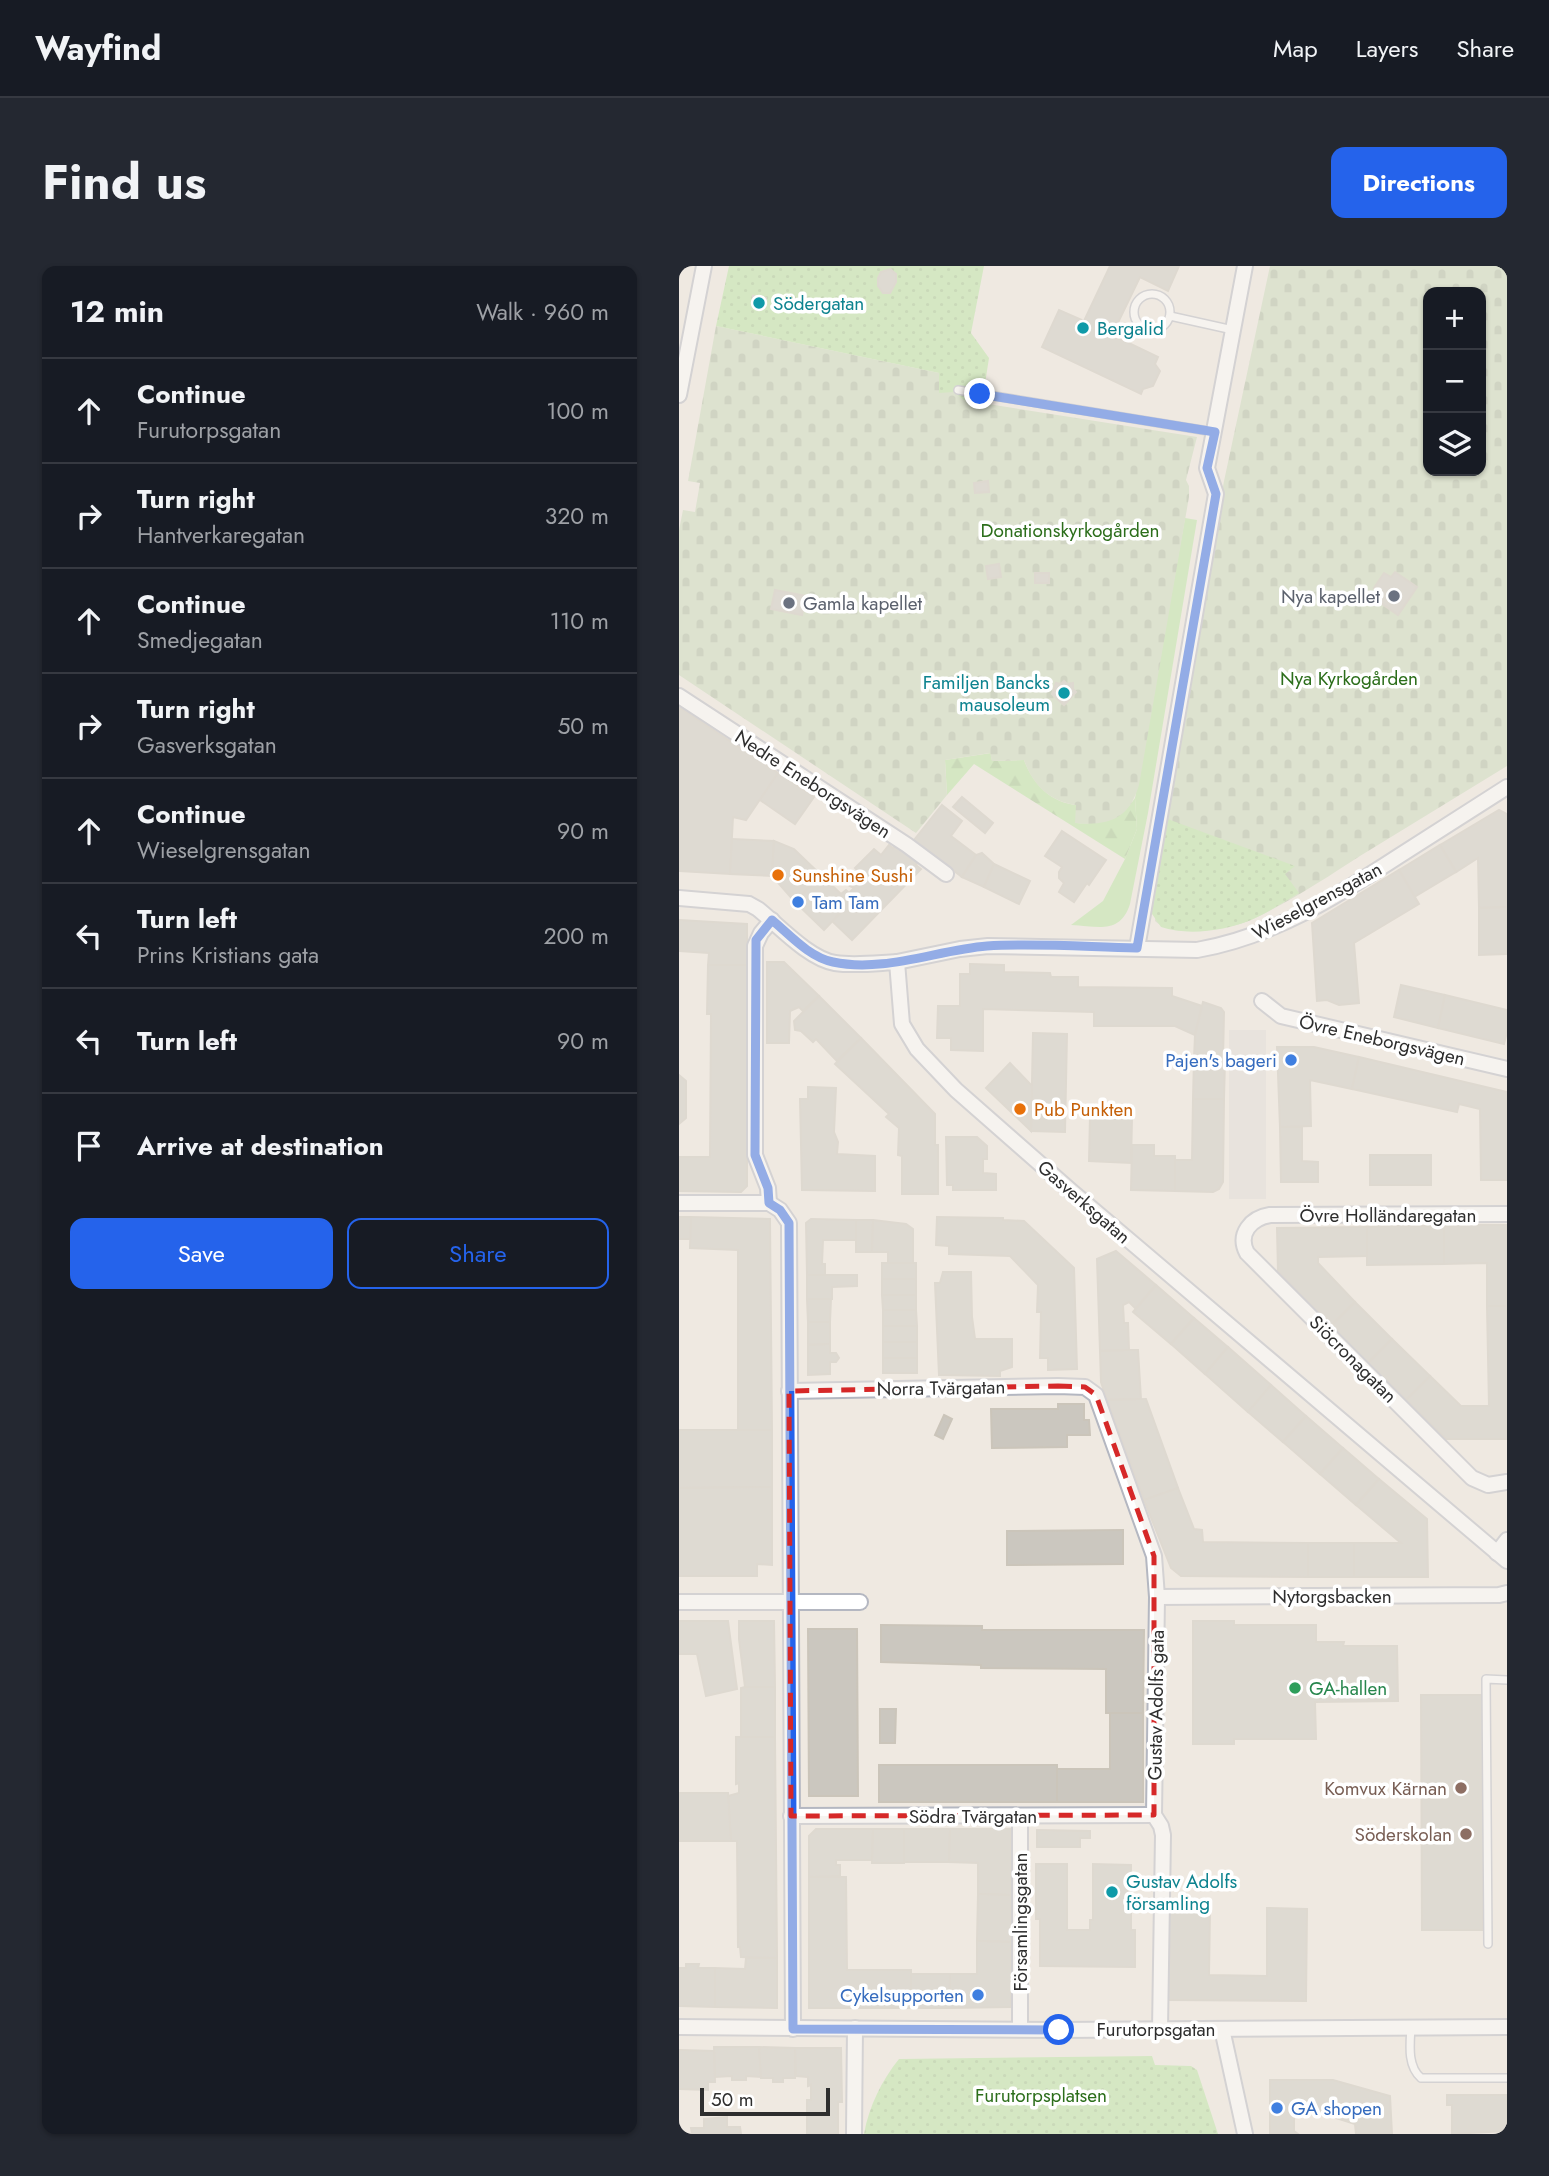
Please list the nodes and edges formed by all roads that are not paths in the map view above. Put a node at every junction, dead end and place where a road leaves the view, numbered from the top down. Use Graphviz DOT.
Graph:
graph roads {
  1 [pos="704,266"];
  2 [pos="1245,266"];
  3 [pos="1170,316"];
  4 [pos="1233,330"];
  5 [pos="958,390"];
  6 [pos="679,395"];
  7 [pos="1215,432"];
  8 [pos="679,696"];
  9 [pos="1507,788"];
  10 [pos="946,874"];
  11 [pos="679,898"];
  12 [pos="772,920"];
  13 [pos="1137,948"];
  14 [pos="897,962"];
  15 [pos="1262,1001"];
  16 [pos="1507,1069"];
  17 [pos="679,1203"];
  18 [pos="769,1203"];
  19 [pos="1507,1214"];
  20 [pos="1270,1215"];
  21 [pos="789,1391"];
  22 [pos="1092,1391"];
  23 [pos="1507,1482"];
  24 [pos="1507,1540"];
  25 [pos="1502,1557"];
  26 [pos="1507,1593"];
  27 [pos="1157,1597"];
  28 [pos="679,1602"];
  29 [pos="790,1602"];
  30 [pos="860,1602"];
  31 [pos="1507,1680"];
  32 [pos="1154,1815"];
  33 [pos="792,1816"];
  34 [pos="1020,1816"];
  35 [pos="1488,1944"];
  36 [pos="679,2027"];
  37 [pos="1411,2027"];
  38 [pos="1507,2027"];
  39 [pos="855,2028"];
  40 [pos="793,2029"];
  41 [pos="1020,2029"];
  42 [pos="1160,2029"];
  43 [pos="1222,2029"];
  44 [pos="1507,2078"];
  45 [pos="854,2134"];
  46 [pos="1245,2134"];
  1 -- 6 [label="street"];
  2 -- 4 [label="street"];
  3 -- 3 [label="lane"];
  3 -- 4 [label="lane"];
  4 -- 7 [label="street"];
  5 -- 7 [label="lane"];
  7 -- 13 [label="street"];
  8 -- 10 [label="street, Nedre Eneborgsvägen"];
  9 -- 13 [label="street, Wieselgrensgatan"];
  11 -- 12 [label="street"];
  12 -- 14 [label="street"];
  12 -- 18 [label="street"];
  13 -- 14 [label="street, Wieselgrensgatan"];
  14 -- 25 [label="street, Gasverksgatan"];
  15 -- 16 [label="street, Övre Eneborgsvägen"];
  17 -- 18 [label="street"];
  18 -- 21 [label="street"];
  19 -- 20 [label="street, Övre Holländaregatan"];
  20 -- 23 [label="street, Siöcronagatan"];
  21 -- 22 [label="street, Norra Tvärgatan"];
  21 -- 29 [label="street"];
  22 -- 27 [label="street, Gustav Adolfs gata"];
  24 -- 25 [label="street"];
  26 -- 27 [label="street, Nytorgsbacken"];
  27 -- 32 [label="street, Gustav Adolfs gata"];
  28 -- 29 [label="street"];
  29 -- 30 [label="street"];
  29 -- 33 [label="street"];
  31 -- 35 [label="lane"];
  32 -- 34 [label="street, Södra Tvärgatan"];
  32 -- 42 [label="street, Gustav Adolfs gata"];
  33 -- 34 [label="street, Södra Tvärgatan"];
  33 -- 40 [label="street"];
  34 -- 41 [label="street, Församlingsgatan"];
  36 -- 40 [label="street, Furutorpsgatan"];
  37 -- 38 [label="street, Furutorpsgatan"];
  37 -- 43 [label="street, Furutorpsgatan"];
  37 -- 44 [label="lane"];
  39 -- 40 [label="street, Furutorpsgatan"];
  39 -- 41 [label="street, Furutorpsgatan"];
  39 -- 45 [label="street"];
  41 -- 42 [label="street, Furutorpsgatan"];
  42 -- 43 [label="street, Furutorpsgatan"];
  43 -- 46 [label="street"];
}
